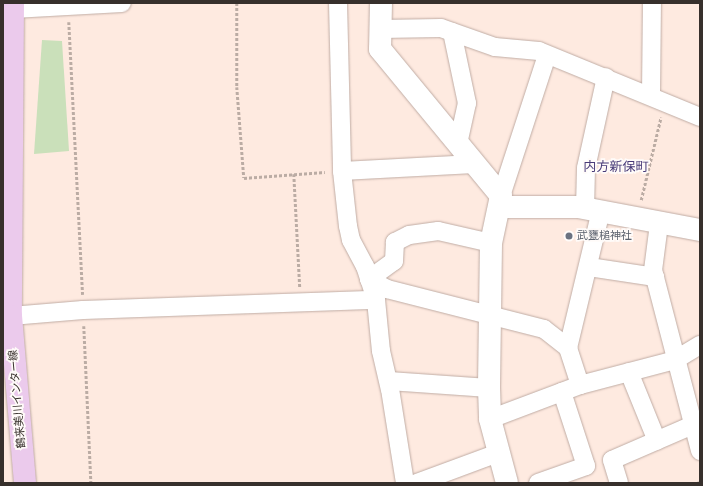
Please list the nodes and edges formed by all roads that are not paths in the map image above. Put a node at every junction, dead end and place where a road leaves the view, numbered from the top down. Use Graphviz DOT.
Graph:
graph roads {
  1 [pos="122,3"];
  2 [pos="338,3"];
  3 [pos="381,3"];
  4 [pos="652,3"];
  5 [pos="13,6"];
  6 [pos="380,29"];
  7 [pos="452,32"];
  8 [pos="547,55"];
  9 [pos="606,77"];
  10 [pos="659,98"];
  11 [pos="700,117"];
  12 [pos="458,144"];
  13 [pos="474,164"];
  14 [pos="342,171"];
  15 [pos="500,202"];
  16 [pos="593,210"];
  17 [pos="659,224"];
  18 [pos="700,230"];
  19 [pos="491,243"];
  20 [pos="589,267"];
  21 [pos="655,277"];
  22 [pos="369,279"];
  23 [pos="376,300"];
  24 [pos="488,314"];
  25 [pos="11,316"];
  26 [pos="700,345"];
  27 [pos="568,348"];
  28 [pos="675,360"];
  29 [pos="629,372"];
  30 [pos="389,381"];
  31 [pos="580,385"];
  32 [pos="489,388"];
  33 [pos="562,392"];
  34 [pos="693,395"];
  35 [pos="490,419"];
  36 [pos="693,425"];
  37 [pos="657,441"];
  38 [pos="700,451"];
  39 [pos="498,453"];
  40 [pos="25,483"];
  41 [pos="405,483"];
  42 [pos="417,483"];
  43 [pos="507,483"];
  44 [pos="538,483"];
  45 [pos="619,483"];
  1 -- 5 [label="street"];
  2 -- 14 [label="street"];
  3 -- 6 [label="street"];
  4 -- 10 [label="street"];
  5 -- 25 [label="main road, 鶴来美川インター線"];
  6 -- 7 [label="street"];
  6 -- 12 [label="street"];
  7 -- 8 [label="street"];
  7 -- 12 [label="street"];
  8 -- 9 [label="street"];
  8 -- 15 [label="street"];
  9 -- 10 [label="street"];
  9 -- 16 [label="street"];
  10 -- 11 [label="street"];
  12 -- 13 [label="street"];
  13 -- 14 [label="street"];
  13 -- 15 [label="street"];
  14 -- 22 [label="street"];
  15 -- 16 [label="street"];
  15 -- 19 [label="street"];
  16 -- 17 [label="street"];
  16 -- 20 [label="street"];
  17 -- 18 [label="street"];
  17 -- 21 [label="street"];
  19 -- 22 [label="street"];
  19 -- 24 [label="street"];
  20 -- 21 [label="street"];
  20 -- 27 [label="street"];
  21 -- 28 [label="street"];
  22 -- 23 [label="street"];
  22 -- 24 [label="street"];
  23 -- 25 [label="street"];
  23 -- 30 [label="street"];
  24 -- 27 [label="street"];
  24 -- 32 [label="street"];
  25 -- 40 [label="main road, 鶴来美川インター線"];
  26 -- 28 [label="street"];
  27 -- 31 [label="street"];
  28 -- 29 [label="street"];
  28 -- 34 [label="street"];
  29 -- 31 [label="street"];
  29 -- 37 [label="street"];
  30 -- 32 [label="street"];
  30 -- 41 [label="street"];
  31 -- 33 [label="street"];
  32 -- 35 [label="street"];
  33 -- 35 [label="street"];
  33 -- 44 [label="street"];
  34 -- 36 [label="street"];
  35 -- 39 [label="street"];
  36 -- 37 [label="street"];
  36 -- 38 [label="street"];
  37 -- 45 [label="street"];
  39 -- 42 [label="street"];
  39 -- 43 [label="street"];
}
